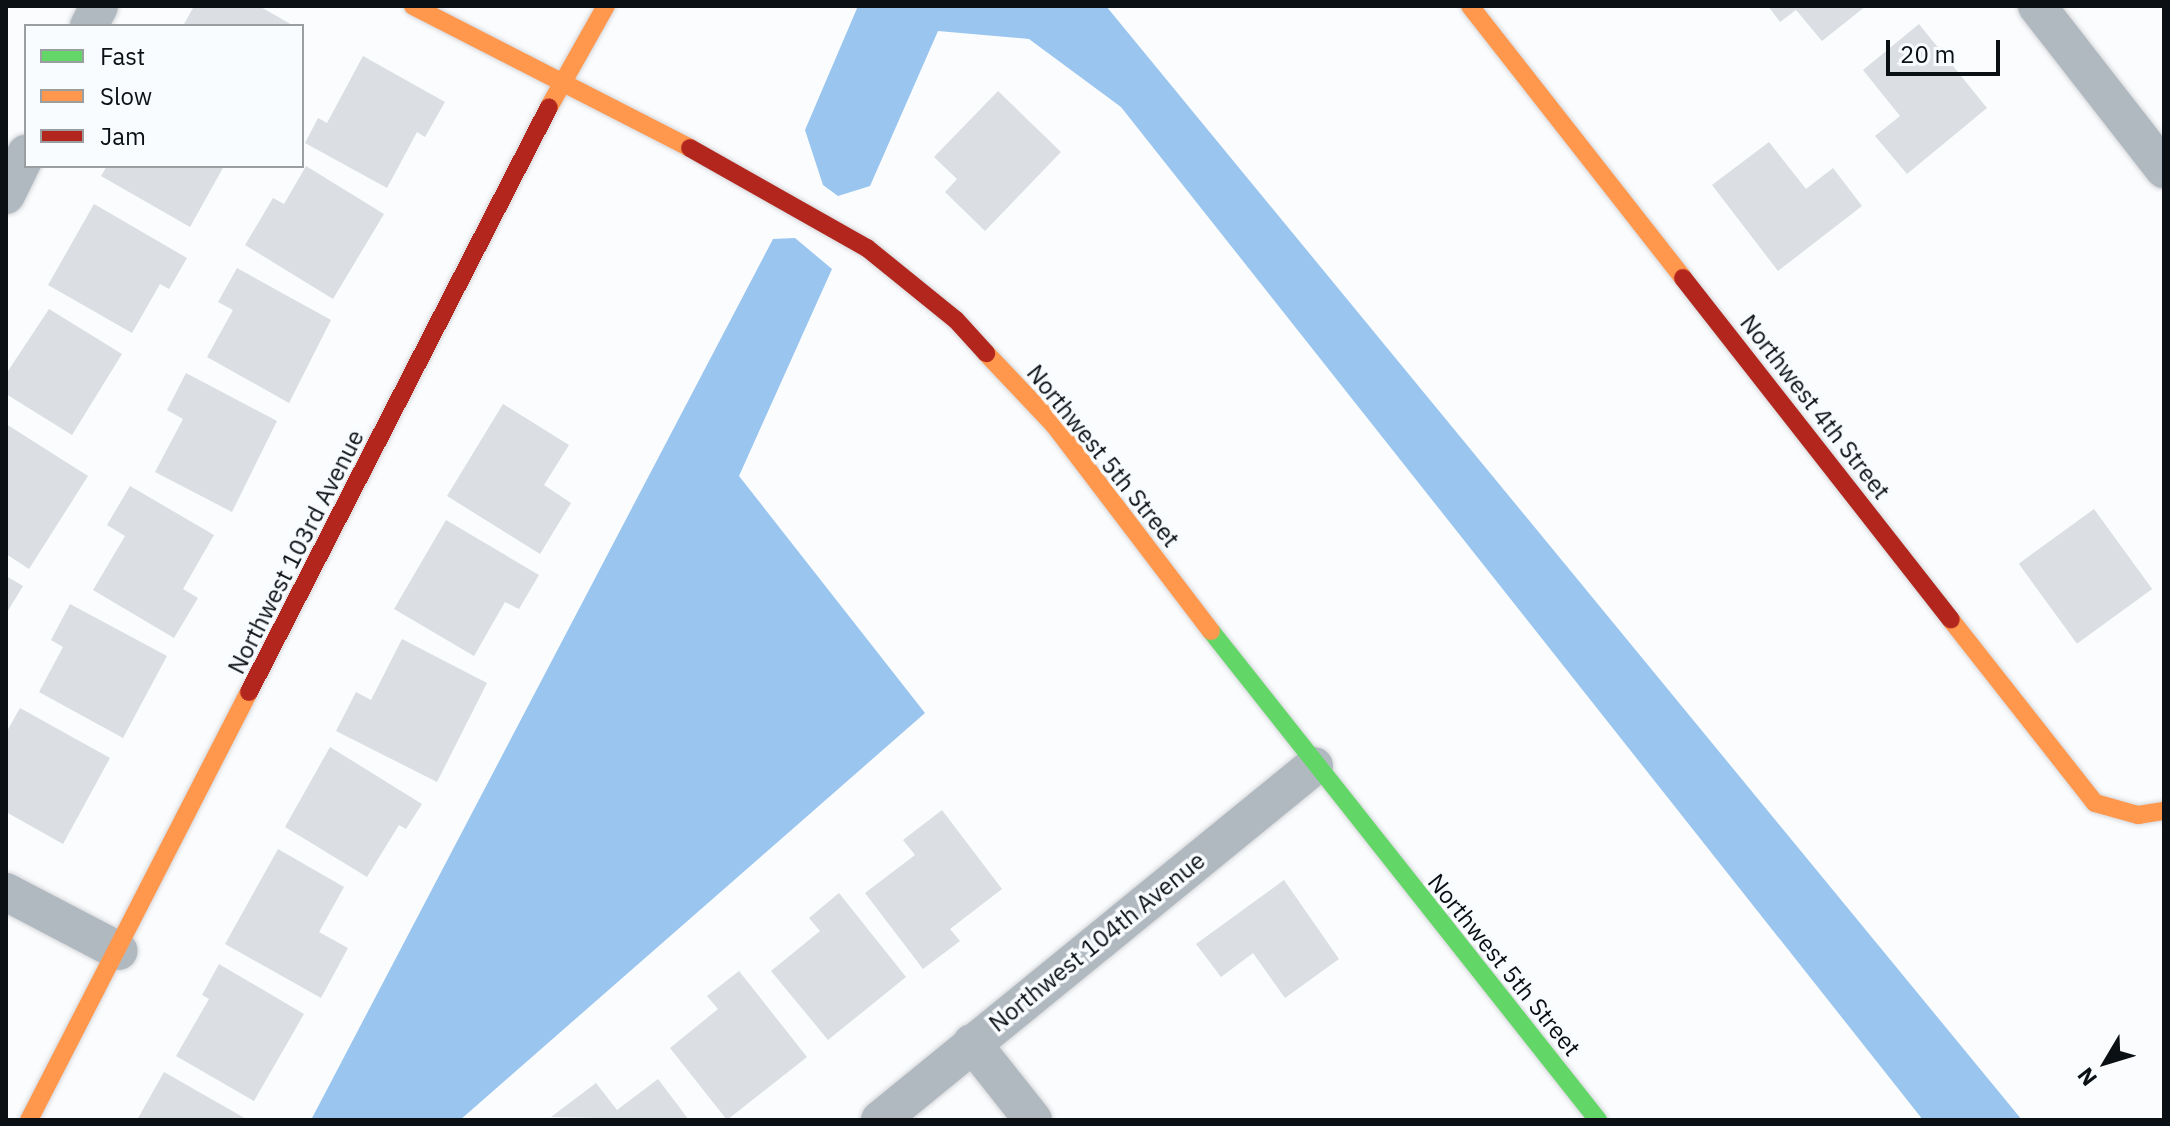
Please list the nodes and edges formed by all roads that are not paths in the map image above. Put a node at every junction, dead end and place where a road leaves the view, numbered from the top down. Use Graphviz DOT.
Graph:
graph roads {
  1 [pos="99,6"];
  2 [pos="413,6"];
  3 [pos="606,6"];
  4 [pos="1470,6"];
  5 [pos="2037,6"];
  6 [pos="90,24"];
  7 [pos="563,80"];
  8 [pos="24,158"];
  9 [pos="2164,169"];
  10 [pos="6,195"];
  11 [pos="1314,766"];
  12 [pos="2164,811"];
  13 [pos="6,892"];
  14 [pos="119,951"];
  15 [pos="972,1043"];
  16 [pos="29,1120"];
  17 [pos="880,1120"];
  18 [pos="1033,1120"];
  19 [pos="1598,1120"];
  1 -- 6 [label="street"];
  2 -- 7 [label="street, Northwest 5th Street"];
  3 -- 7 [label="street, Northwest 103rd Avenue"];
  4 -- 12 [label="street, Northwest 4th Street"];
  5 -- 9 [label="street"];
  7 -- 11 [label="street, Northwest 5th Street"];
  7 -- 14 [label="street, Northwest 103rd Avenue"];
  8 -- 10 [label="street"];
  11 -- 15 [label="street, Northwest 104th Avenue"];
  11 -- 19 [label="street, Northwest 5th Street"];
  13 -- 14 [label="street"];
  14 -- 16 [label="street, Northwest 103rd Avenue"];
  15 -- 17 [label="street, Northwest 104th Avenue"];
  15 -- 18 [label="street"];
}
